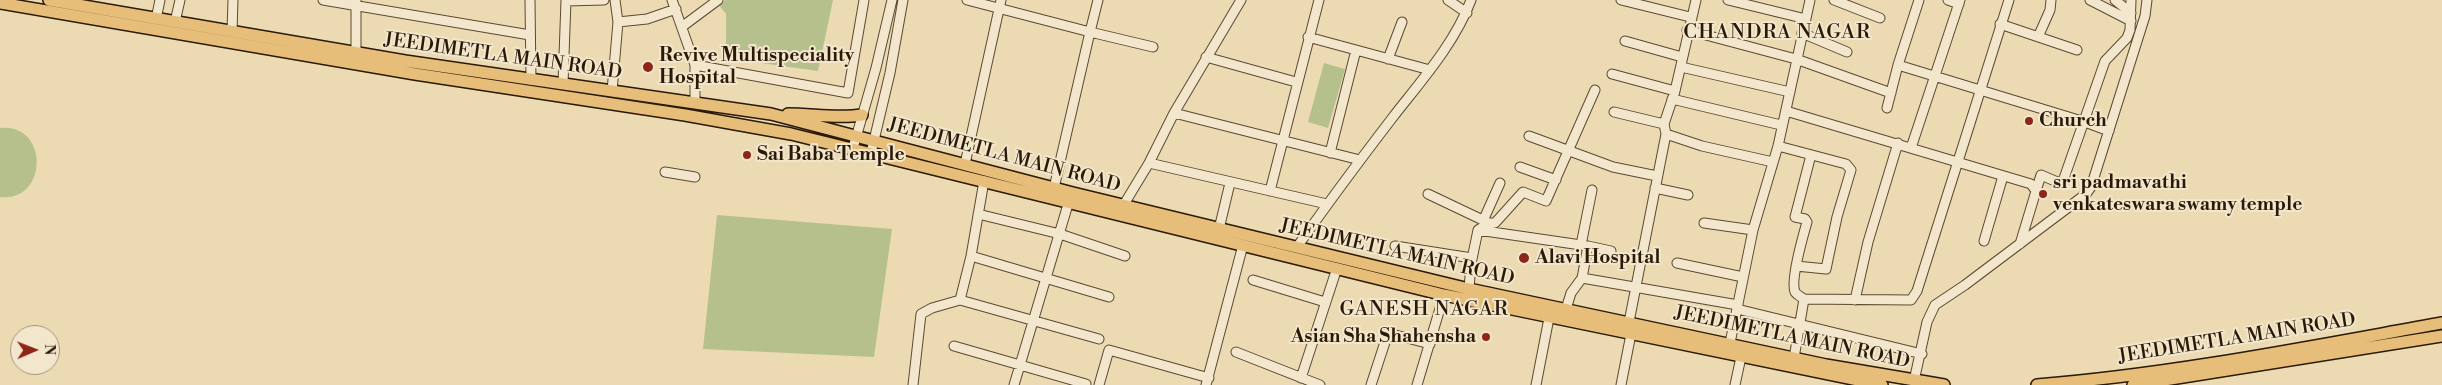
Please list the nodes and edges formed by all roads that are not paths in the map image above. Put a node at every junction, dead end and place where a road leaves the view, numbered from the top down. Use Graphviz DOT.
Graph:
graph roads {
  1 [pos="49,0"];
  2 [pos="160,0"];
  3 [pos="180,0"];
  4 [pos="233,0"];
  5 [pos="323,0"];
  6 [pos="530,0"];
  7 [pos="604,0"];
  8 [pos="615,0"];
  9 [pos="718,0"];
  10 [pos="864,0"];
  11 [pos="892,0"];
  12 [pos="903,0"];
  13 [pos="967,0"];
  14 [pos="1098,0"];
  15 [pos="1242,0"];
  16 [pos="1319,0"];
  17 [pos="1448,0"];
  18 [pos="1479,0"];
  19 [pos="1621,0"];
  20 [pos="1696,0"];
  21 [pos="1728,0"];
  22 [pos="1810,0"];
  23 [pos="1834,0"];
  24 [pos="1919,0"];
  25 [pos="1948,0"];
  26 [pos="2008,0"];
  27 [pos="2051,0"];
  28 [pos="2090,0"];
  29 [pos="2115,0"];
  30 [pos="2131,0"];
  31 [pos="2147,0"];
  32 [pos="566,1"];
  33 [pos="1470,2"];
  34 [pos="1959,2"];
  35 [pos="0,3"];
  36 [pos="356,3"];
  37 [pos="674,4"];
  38 [pos="1000,4"];
  39 [pos="111,5"];
  40 [pos="1467,13"];
  41 [pos="2131,16"];
  42 [pos="1690,17"];
  43 [pos="1880,18"];
  44 [pos="156,19"];
  45 [pos="1806,19"];
  46 [pos="175,22"];
  47 [pos="618,22"];
  48 [pos="1402,22"];
  49 [pos="2000,24"];
  50 [pos="683,26"];
  51 [pos="1687,30"];
  52 [pos="232,31"];
  53 [pos="1090,32"];
  54 [pos="1802,33"];
  55 [pos="530,35"];
  56 [pos="1308,37"];
  57 [pos="2038,37"];
  58 [pos="1625,41"];
  59 [pos="280,45"];
  60 [pos="1153,46"];
  61 [pos="1356,50"];
  62 [pos="2077,50"];
  63 [pos="356,52"];
  64 [pos="1847,52"];
  65 [pos="1206,57"];
  66 [pos="1682,57"];
  67 [pos="1388,59"];
  68 [pos="1796,59"];
  69 [pos="1898,65"];
  70 [pos="695,66"];
  71 [pos="1681,67"];
  72 [pos="1430,70"];
  73 [pos="1612,74"];
  74 [pos="1934,76"];
  75 [pos="531,80"];
  76 [pos="1296,82"];
  77 [pos="563,84"];
  78 [pos="1595,90"];
  79 [pos="1979,90"];
  80 [pos="612,91"];
  81 [pos="1790,92"];
  82 [pos="1891,93"];
  83 [pos="1674,95"];
  84 [pos="695,103"];
  85 [pos="1887,108"];
  86 [pos="1786,111"];
  87 [pos="1614,112"];
  88 [pos="1174,113"];
  89 [pos="771,114"];
  90 [pos="862,115"];
  91 [pos="2085,122"];
  92 [pos="1664,124"];
  93 [pos="1781,125"];
  94 [pos="2109,131"];
  95 [pos="1666,134"];
  96 [pos="856,135"];
  97 [pos="1529,136"];
  98 [pos="874,139"];
  99 [pos="1282,141"];
  100 [pos="1898,143"];
  101 [pos="1778,146"];
  102 [pos="853,148"];
  103 [pos="1911,148"];
  104 [pos="1568,152"];
  105 [pos="871,153"];
  106 [pos="1330,153"];
  107 [pos="1811,155"];
  108 [pos="1360,160"];
  109 [pos="1773,162"];
  110 [pos="1956,162"];
  111 [pos="1149,163"];
  112 [pos="965,164"];
  113 [pos="1520,167"];
  114 [pos="665,172"];
  115 [pos="1657,176"];
  116 [pos="2003,176"];
  117 [pos="695,177"];
  118 [pos="1556,180"];
  119 [pos="984,181"];
  120 [pos="1230,183"];
  121 [pos="1500,183"];
  122 [pos="1054,188"];
  123 [pos="1655,188"];
  124 [pos="1592,190"];
  125 [pos="2036,190"];
  126 [pos="1270,191"];
  127 [pos="1428,194"];
  128 [pos="1688,195"];
  129 [pos="1069,201"];
  130 [pos="1327,204"];
  131 [pos="1122,206"];
  132 [pos="978,214"];
  133 [pos="1486,222"];
  134 [pos="1704,223"];
  135 [pos="1193,228"];
  136 [pos="1219,229"];
  137 [pos="1478,230"];
  138 [pos="1754,230"];
  139 [pos="1060,234"];
  140 [pos="1984,241"];
  141 [pos="2020,244"];
  142 [pos="1243,245"];
  143 [pos="1297,246"];
  144 [pos="1396,246"];
  145 [pos="1584,246"];
  146 [pos="1611,251"];
  147 [pos="971,256"];
  148 [pos="1125,256"];
  149 [pos="1472,258"];
  150 [pos="1677,263"];
  151 [pos="1796,266"];
  152 [pos="1337,268"];
  153 [pos="1743,276"];
  154 [pos="1046,278"];
  155 [pos="1582,278"];
  156 [pos="1253,280"];
  157 [pos="1635,287"];
  158 [pos="1469,289"];
  159 [pos="1444,295"];
  160 [pos="1109,297"];
  161 [pos="1804,299"];
  162 [pos="960,300"];
  163 [pos="1855,300"];
  164 [pos="1325,302"];
  165 [pos="1738,307"];
  166 [pos="1566,309"];
  167 [pos="1549,318"];
  168 [pos="1032,320"];
  169 [pos="2442,322"];
  170 [pos="1800,323"];
  171 [pos="1630,328"];
  172 [pos="2442,336"];
  173 [pos="1099,339"];
  174 [pos="1730,343"];
  175 [pos="1430,344"];
  176 [pos="954,346"];
  177 [pos="1236,352"];
  178 [pos="1922,354"];
  179 [pos="1740,357"];
  180 [pos="1794,358"];
  181 [pos="1020,366"];
  182 [pos="1300,378"];
  183 [pos="1208,381"];
  184 [pos="1914,381"];
  185 [pos="1086,384"];
  186 [pos="913,385"];
  187 [pos="1014,385"];
  188 [pos="1099,385"];
  189 [pos="1320,385"];
  190 [pos="1371,385"];
  191 [pos="1418,385"];
  192 [pos="1536,385"];
  193 [pos="1621,385"];
  194 [pos="1735,385"];
  195 [pos="1882,385"];
  196 [pos="1944,385"];
  197 [pos="2037,385"];
  198 [pos="2133,385"];
  1 -- 39 [label="main road, JEEDIMETLA MAIN ROAD"];
  2 -- 44 [label="street"];
  3 -- 46 [label="street"];
  4 -- 52 [label="street"];
  5 -- 36 [label="street"];
  6 -- 55 [label="street"];
  7 -- 32 [label="street"];
  8 -- 47 [label="street"];
  9 -- 50 [label="street"];
  10 -- 70 [label="street"];
  11 -- 90 [label="street"];
  12 -- 98 [label="street"];
  13 -- 38 [label="street"];
  14 -- 53 [label="street"];
  15 -- 65 [label="street"];
  16 -- 56 [label="street"];
  17 -- 40 [label="street"];
  18 -- 33 [label="street"];
  19 -- 42 [label="street"];
  20 -- 42 [label="street"];
  21 -- 45 [label="street"];
  22 -- 45 [label="street"];
  23 -- 43 [label="street"];
  24 -- 69 [label="street"];
  25 -- 34 [label="street"];
  26 -- 49 [label="street"];
  27 -- 57 [label="street"];
  28 -- 41 [label="street"];
  29 -- 41 [label="street"];
  30 -- 41 [label="street"];
  31 -- 94 [label="street"];
  32 -- 77 [label="street"];
  33 -- 40 [label="street"];
  34 -- 74 [label="street"];
  35 -- 59 [label="main road, JEEDIMETLA MAIN ROAD"];
  36 -- 55 [label="street"];
  36 -- 63 [label="street"];
  37 -- 47 [label="street"];
  37 -- 50 [label="street"];
  38 -- 53 [label="street"];
  38 -- 112 [label="street"];
  39 -- 44 [label="main road, JEEDIMETLA MAIN ROAD"];
  40 -- 72 [label="street"];
  41 -- 91 [label="street"];
  42 -- 51 [label="street"];
  44 -- 46 [label="main road, JEEDIMETLA MAIN ROAD"];
  45 -- 54 [label="street"];
  46 -- 52 [label="main road, JEEDIMETLA MAIN ROAD"];
  47 -- 80 [label="street"];
  48 -- 67 [label="street"];
  49 -- 57 [label="street"];
  49 -- 79 [label="street"];
  50 -- 70 [label="street"];
  51 -- 66 [label="street"];
  51 -- 68 [label="street"];
  52 -- 59 [label="main road, JEEDIMETLA MAIN ROAD"];
  53 -- 60 [label="street"];
  53 -- 122 [label="street"];
  54 -- 64 [label="street"];
  54 -- 68 [label="street"];
  55 -- 75 [label="street"];
  56 -- 61 [label="street"];
  56 -- 76 [label="street"];
  57 -- 62 [label="street"];
  58 -- 66 [label="street"];
  59 -- 63 [label="main road, JEEDIMETLA MAIN ROAD"];
  59 -- 102 [label="main road, JEEDIMETLA MAIN ROAD"];
  61 -- 67 [label="street"];
  61 -- 106 [label="street"];
  63 -- 75 [label="main road, JEEDIMETLA MAIN ROAD"];
  65 -- 76 [label="street"];
  65 -- 88 [label="street"];
  66 -- 71 [label="street"];
  67 -- 72 [label="street"];
  68 -- 81 [label="street"];
  68 -- 82 [label="street"];
  69 -- 74 [label="street"];
  69 -- 82 [label="street"];
  70 -- 84 [label="street"];
  71 -- 81 [label="street"];
  71 -- 83 [label="street"];
  72 -- 108 [label="street"];
  73 -- 83 [label="street"];
  74 -- 79 [label="street"];
  74 -- 103 [label="street"];
  75 -- 77 [label="main road, JEEDIMETLA MAIN ROAD"];
  76 -- 99 [label="street"];
  77 -- 80 [label="main road, JEEDIMETLA MAIN ROAD"];
  78 -- 104 [label="street"];
  79 -- 91 [label="street"];
  79 -- 110 [label="street"];
  80 -- 84 [label="main road, JEEDIMETLA MAIN ROAD"];
  81 -- 86 [label="street"];
  82 -- 85 [label="street"];
  83 -- 92 [label="street"];
  83 -- 93 [label="street"];
  84 -- 89 [label="main road, JEEDIMETLA MAIN ROAD"];
  86 -- 93 [label="street"];
  86 -- 100 [label="street"];
  87 -- 92 [label="street"];
  88 -- 99 [label="street"];
  88 -- 111 [label="street"];
  89 -- 90 [label="main road"];
  89 -- 96 [label="main road, JEEDIMETLA MAIN ROAD"];
  90 -- 96 [label="street"];
  91 -- 94 [label="street"];
  91 -- 125 [label="street"];
  92 -- 95 [label="street"];
  93 -- 101 [label="street"];
  94 -- 141 [label="street"];
  95 -- 109 [label="street"];
  95 -- 115 [label="street"];
  96 -- 98 [label="main road, JEEDIMETLA MAIN ROAD"];
  96 -- 102 [label="street"];
  97 -- 104 [label="street"];
  98 -- 105 [label="street"];
  98 -- 112 [label="main road, JEEDIMETLA MAIN ROAD"];
  99 -- 106 [label="street"];
  99 -- 126 [label="street"];
  100 -- 103 [label="street"];
  100 -- 163 [label="street"];
  101 -- 107 [label="street"];
  101 -- 109 [label="street"];
  102 -- 105 [label="main road, JEEDIMETLA MAIN ROAD"];
  103 -- 110 [label="street"];
  104 -- 115 [label="street"];
  104 -- 118 [label="street"];
  105 -- 119 [label="main road, JEEDIMETLA MAIN ROAD"];
  106 -- 108 [label="street"];
  107 -- 151 [label="street"];
  107 -- 151 [label="street"];
  108 -- 130 [label="street"];
  109 -- 138 [label="street"];
  110 -- 116 [label="street"];
  110 -- 163 [label="street"];
  111 -- 120 [label="street"];
  111 -- 131 [label="street"];
  112 -- 122 [label="main road, JEEDIMETLA MAIN ROAD"];
  113 -- 118 [label="street"];
  114 -- 117 [label="street"];
  115 -- 123 [label="street"];
  116 -- 125 [label="street"];
  116 -- 140 [label="street"];
  118 -- 133 [label="street"];
  119 -- 129 [label="main road, JEEDIMETLA MAIN ROAD"];
  119 -- 132 [label="street"];
  120 -- 126 [label="street"];
  120 -- 136 [label="street"];
  121 -- 133 [label="street"];
  122 -- 131 [label="main road, JEEDIMETLA MAIN ROAD"];
  123 -- 128 [label="street"];
  123 -- 157 [label="street"];
  124 -- 145 [label="street"];
  125 -- 141 [label="street"];
  126 -- 130 [label="street"];
  127 -- 133 [label="street"];
  129 -- 135 [label="main road, JEEDIMETLA MAIN ROAD"];
  129 -- 139 [label="street"];
  130 -- 143 [label="street"];
  131 -- 135 [label="main road, JEEDIMETLA MAIN ROAD"];
  132 -- 139 [label="street"];
  132 -- 147 [label="street"];
  133 -- 137 [label="street"];
  134 -- 138 [label="street"];
  135 -- 136 [label="main road, JEEDIMETLA MAIN ROAD"];
  135 -- 142 [label="main road, JEEDIMETLA MAIN ROAD"];
  136 -- 143 [label="main road, JEEDIMETLA MAIN ROAD"];
  137 -- 145 [label="street"];
  137 -- 149 [label="street"];
  138 -- 153 [label="street"];
  139 -- 148 [label="street"];
  139 -- 154 [label="street"];
  141 -- 178 [label="street"];
  142 -- 152 [label="main road, JEEDIMETLA MAIN ROAD"];
  142 -- 183 [label="street"];
  143 -- 158 [label="main road, JEEDIMETLA MAIN ROAD"];
  144 -- 149 [label="street"];
  145 -- 146 [label="street"];
  145 -- 155 [label="street"];
  147 -- 154 [label="street"];
  147 -- 162 [label="street"];
  149 -- 158 [label="street"];
  150 -- 153 [label="street"];
  151 -- 161 [label="street"];
  152 -- 159 [label="main road, JEEDIMETLA MAIN ROAD"];
  152 -- 164 [label="street"];
  153 -- 165 [label="street"];
  154 -- 160 [label="street"];
  154 -- 168 [label="street"];
  155 -- 157 [label="street"];
  155 -- 166 [label="street"];
  156 -- 164 [label="street"];
  157 -- 165 [label="street"];
  157 -- 171 [label="street"];
  158 -- 166 [label="main road, JEEDIMETLA MAIN ROAD"];
  159 -- 167 [label="main road, JEEDIMETLA MAIN ROAD"];
  159 -- 175 [label="street"];
  161 -- 163 [label="street"];
  161 -- 170 [label="street"];
  162 -- 168 [label="street"];
  162 -- 186 [label="street"];
  164 -- 182 [label="street"];
  165 -- 170 [label="street"];
  165 -- 174 [label="street"];
  166 -- 171 [label="main road, JEEDIMETLA MAIN ROAD"];
  167 -- 171 [label="main road, JEEDIMETLA MAIN ROAD"];
  167 -- 192 [label="street"];
  168 -- 173 [label="street"];
  168 -- 181 [label="street"];
  169 -- 197 [label="main road, JEEDIMETLA MAIN ROAD"];
  170 -- 178 [label="street"];
  170 -- 180 [label="street"];
  171 -- 174 [label="main road, JEEDIMETLA MAIN ROAD"];
  171 -- 179 [label="main road, JEEDIMETLA MAIN ROAD"];
  171 -- 193 [label="street"];
  172 -- 198 [label="main road, JEEDIMETLA MAIN ROAD"];
  174 -- 180 [label="main road, JEEDIMETLA MAIN ROAD"];
  175 -- 190 [label="street"];
  175 -- 191 [label="street"];
  176 -- 181 [label="street"];
  177 -- 182 [label="street"];
  178 -- 184 [label="street"];
  179 -- 194 [label="street"];
  179 -- 195 [label="main road, JEEDIMETLA MAIN ROAD"];
  180 -- 184 [label="main road, JEEDIMETLA MAIN ROAD"];
  181 -- 185 [label="street"];
  181 -- 187 [label="street"];
  182 -- 189 [label="street"];
  183 -- 188 [label="street"];
  184 -- 196 [label="main road, JEEDIMETLA MAIN ROAD"];
}
